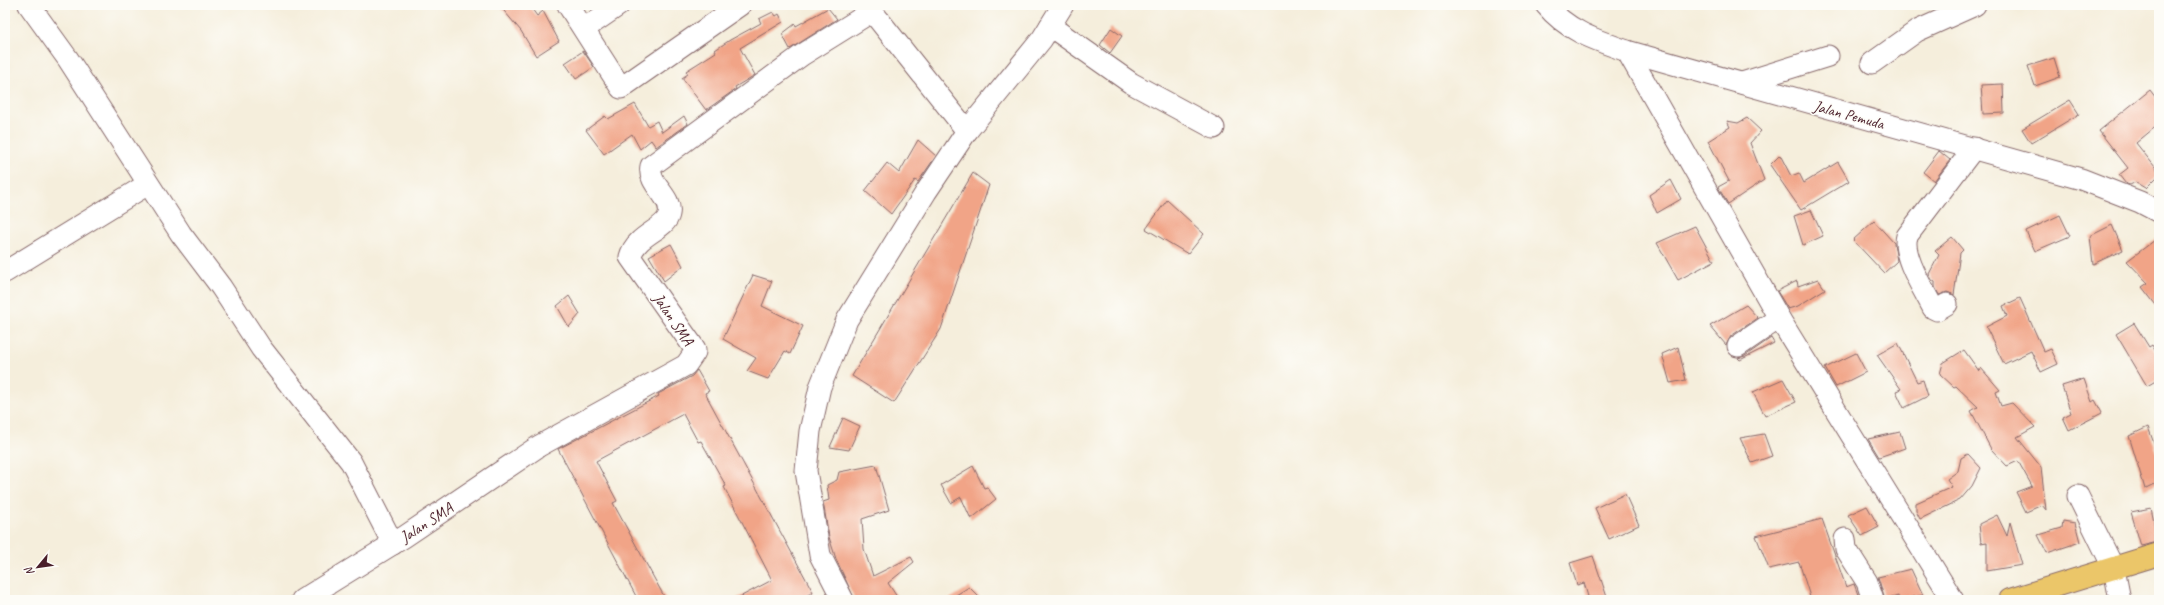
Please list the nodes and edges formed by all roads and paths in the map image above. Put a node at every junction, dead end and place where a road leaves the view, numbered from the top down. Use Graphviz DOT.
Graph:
graph roads {
  1 [pos="29,5"];
  2 [pos="568,5"];
  3 [pos="619,5"];
  4 [pos="740,5"];
  5 [pos="1063,5"];
  6 [pos="1546,5"];
  7 [pos="1975,5"];
  8 [pos="869,8"];
  9 [pos="1050,26"];
  10 [pos="584,29"];
  11 [pos="1627,51"];
  12 [pos="1828,56"];
  13 [pos="1872,63"];
  14 [pos="1742,83"];
  15 [pos="1214,128"];
  16 [pos="967,131"];
  17 [pos="1974,148"];
  18 [pos="148,184"];
  19 [pos="2159,212"];
  20 [pos="5,272"];
  21 [pos="1947,304"];
  22 [pos="1779,318"];
  23 [pos="1738,346"];
  24 [pos="2078,496"];
  25 [pos="1845,540"];
  26 [pos="393,544"];
  27 [pos="2159,554"];
  28 [pos="2114,569"];
  29 [pos="302,600"];
  30 [pos="843,600"];
  31 [pos="1873,600"];
  32 [pos="1953,600"];
  33 [pos="2010,600"];
  34 [pos="2120,600"];
  1 -- 18 [label="street"];
  2 -- 10 [label="street"];
  3 -- 10 [label="street"];
  4 -- 10 [label="street"];
  5 -- 9 [label="street"];
  6 -- 11 [label="street, Jalan Pemuda"];
  7 -- 13 [label="street"];
  8 -- 16 [label="street"];
  8 -- 26 [label="street, Jalan SMA"];
  9 -- 15 [label="street"];
  9 -- 16 [label="street"];
  11 -- 14 [label="street, Jalan Pemuda"];
  11 -- 22 [label="street"];
  12 -- 14 [label="street"];
  14 -- 17 [label="street, Jalan Pemuda"];
  16 -- 30 [label="street"];
  17 -- 19 [label="street, Jalan Pemuda"];
  17 -- 21 [label="street"];
  18 -- 20 [label="street"];
  18 -- 26 [label="street"];
  22 -- 23 [label="street"];
  22 -- 32 [label="street"];
  24 -- 28 [label="street"];
  25 -- 31 [label="street"];
  26 -- 29 [label="street, Jalan SMA"];
  27 -- 28 [label="highway"];
  28 -- 33 [label="highway"];
  28 -- 34 [label="street"];
}
